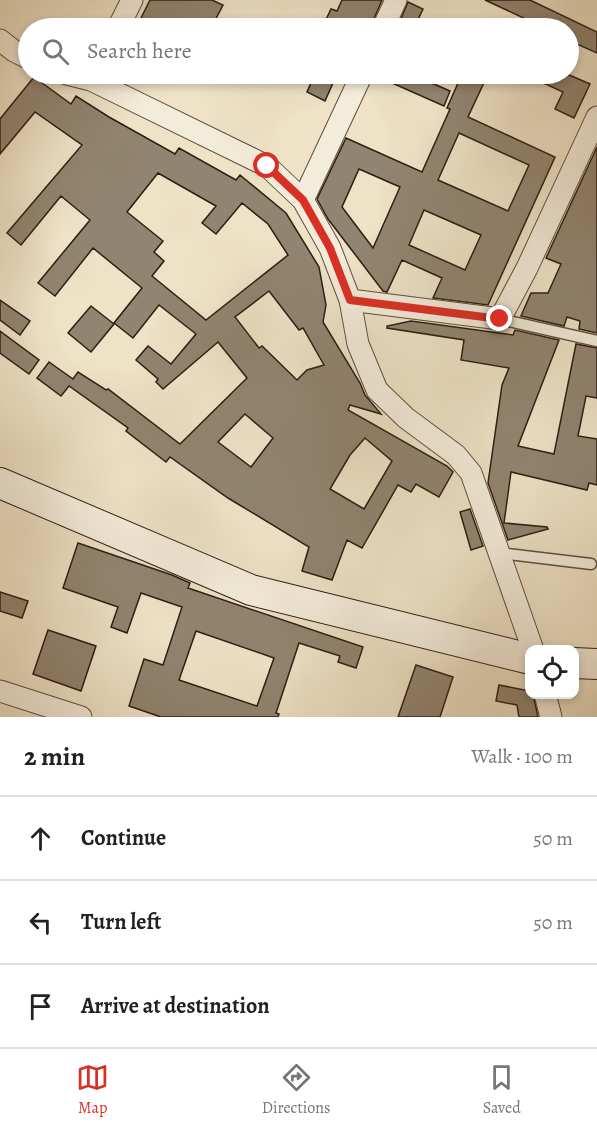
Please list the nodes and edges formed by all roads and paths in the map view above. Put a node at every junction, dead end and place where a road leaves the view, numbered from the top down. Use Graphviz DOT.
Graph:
graph roads {
  1 [pos="132,0"];
  2 [pos="396,0"];
  3 [pos="123,18"];
  4 [pos="388,18"];
  5 [pos="0,40"];
  6 [pos="18,53"];
  7 [pos="107,84"];
  8 [pos="357,84"];
  9 [pos="594,131"];
  10 [pos="303,200"];
  11 [pos="350,300"];
  12 [pos="500,319"];
  13 [pos="597,341"];
  14 [pos="0,483"];
  15 [pos="499,553"];
  16 [pos="591,564"];
  17 [pos="531,645"];
  18 [pos="525,658"];
  19 [pos="579,663"];
  20 [pos="597,664"];
  21 [pos="0,691"];
  22 [pos="546,699"];
  23 [pos="81,717"];
  24 [pos="551,717"];
  1 -- 3 [label="street"];
  2 -- 4 [label="street"];
  5 -- 6 [label="street"];
  7 -- 10 [label="street"];
  8 -- 10 [label="street"];
  9 -- 12 [label="street"];
  10 -- 11 [label="street"];
  11 -- 12 [label="street"];
  11 -- 15 [label="street"];
  12 -- 13 [label="lane"];
  14 -- 18 [label="main road"];
  15 -- 16 [label="lane"];
  15 -- 17 [label="street"];
  19 -- 20 [label="main road"];
  21 -- 23 [label="street"];
  22 -- 24 [label="street"];
}
